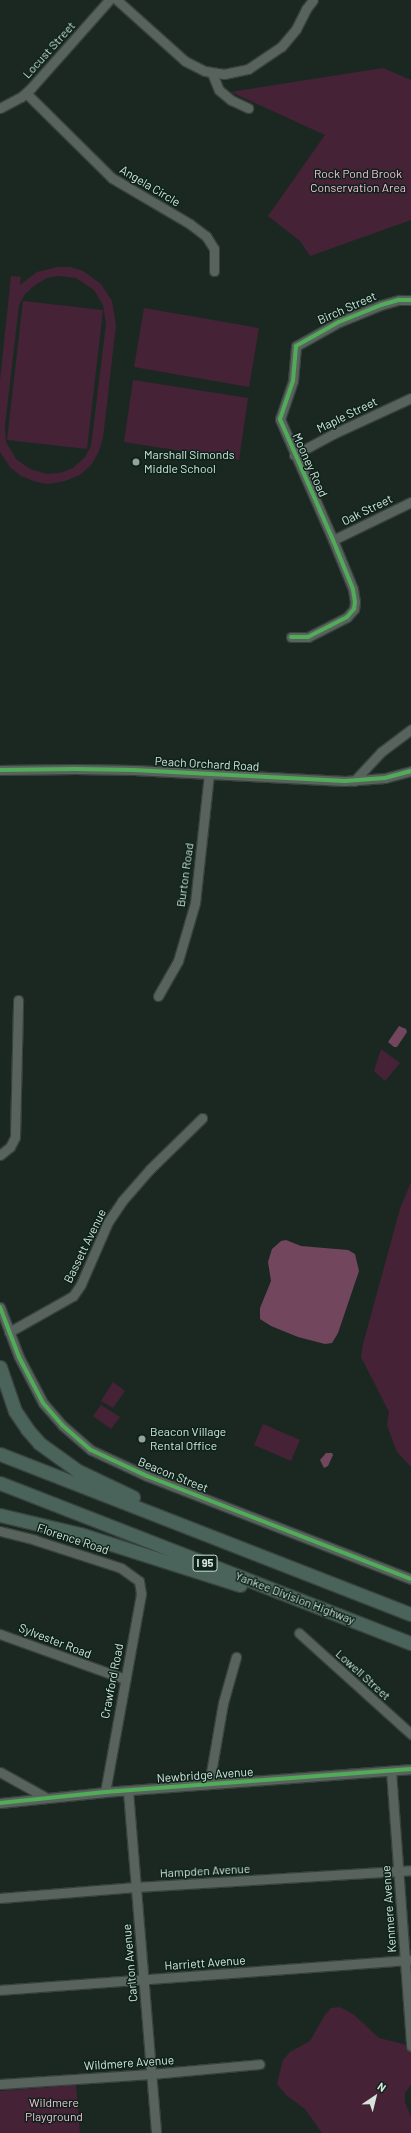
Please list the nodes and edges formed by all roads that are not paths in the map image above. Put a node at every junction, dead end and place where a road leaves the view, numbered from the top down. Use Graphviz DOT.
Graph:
graph roads {
  1 [pos="109,0"];
  2 [pos="117,0"];
  3 [pos="313,0"];
  4 [pos="212,73"];
  5 [pos="26,93"];
  6 [pos="0,108"];
  7 [pos="248,108"];
  8 [pos="214,271"];
  9 [pos="411,300"];
  10 [pos="296,346"];
  11 [pos="411,398"];
  12 [pos="294,455"];
  13 [pos="411,502"];
  14 [pos="333,540"];
  15 [pos="291,637"];
  16 [pos="411,729"];
  17 [pos="0,770"];
  18 [pos="411,771"];
  19 [pos="209,774"];
  20 [pos="354,781"];
  21 [pos="158,996"];
  22 [pos="18,1000"];
  23 [pos="202,1118"];
  24 [pos="0,1155"];
  25 [pos="0,1307"];
  26 [pos="9,1332"];
  27 [pos="0,1367"];
  28 [pos="0,1454"];
  29 [pos="0,1483"];
  30 [pos="0,1515"];
  31 [pos="0,1531"];
  32 [pos="206,1534"];
  33 [pos="135,1578"];
  34 [pos="411,1579"];
  35 [pos="411,1614"];
  36 [pos="355,1621"];
  37 [pos="300,1633"];
  38 [pos="0,1634"];
  39 [pos="411,1643"];
  40 [pos="236,1657"];
  41 [pos="125,1679"];
  42 [pos="411,1734"];
  43 [pos="411,1769"];
  44 [pos="391,1771"];
  45 [pos="0,1772"];
  46 [pos="209,1784"];
  47 [pos="128,1791"];
  48 [pos="105,1792"];
  49 [pos="45,1797"];
  50 [pos="0,1803"];
  51 [pos="411,1870"];
  52 [pos="398,1871"];
  53 [pos="136,1887"];
  54 [pos="0,1898"];
  55 [pos="408,1960"];
  56 [pos="143,1980"];
  57 [pos="0,1990"];
  58 [pos="411,2046"];
  59 [pos="260,2064"];
  60 [pos="151,2074"];
  61 [pos="0,2084"];
  62 [pos="156,2133"];
  1 -- 5 [label="street, Locust Street"];
  2 -- 4 [label="street"];
  3 -- 4 [label="street"];
  4 -- 7 [label="street"];
  5 -- 6 [label="street, Locust Street"];
  5 -- 8 [label="street, Angela Circle"];
  9 -- 10 [label="street, Birch Street"];
  10 -- 12 [label="street, Mooney Road"];
  11 -- 12 [label="street, Maple Street"];
  12 -- 14 [label="street, Mooney Road"];
  13 -- 14 [label="street, Oak Street"];
  14 -- 15 [label="street, Mooney Road"];
  16 -- 20 [label="street"];
  17 -- 19 [label="street, Peach Orchard Road"];
  18 -- 20 [label="street, Peach Orchard Road"];
  19 -- 20 [label="street, Peach Orchard Road"];
  19 -- 21 [label="street, Burton Road"];
  22 -- 24 [label="street"];
  23 -- 26 [label="street, Bassett Avenue"];
  25 -- 26 [label="street, Beacon Street"];
  26 -- 34 [label="street, Beacon Street"];
  27 -- 32 [label="highway"];
  28 -- 32 [label="highway, I 95"];
  29 -- 36 [label="highway, Yankee Division Highway / I 95"];
  30 -- 36 [label="highway"];
  31 -- 33 [label="street, Florence Road"];
  32 -- 35 [label="highway, I 95"];
  33 -- 41 [label="street, Crawford Road"];
  36 -- 39 [label="highway, Yankee Division Highway / I 95"];
  37 -- 42 [label="street, Lowell Street"];
  38 -- 41 [label="street, Sylvester Road"];
  40 -- 46 [label="street"];
  41 -- 48 [label="street, Crawford Road"];
  43 -- 44 [label="street, Newbridge Avenue"];
  44 -- 46 [label="street, Newbridge Avenue"];
  44 -- 52 [label="street, Kenmere Avenue"];
  45 -- 49 [label="street"];
  46 -- 47 [label="street, Newbridge Avenue"];
  47 -- 48 [label="street, Newbridge Avenue"];
  47 -- 53 [label="street, Carlton Avenue"];
  48 -- 49 [label="street, Newbridge Avenue"];
  49 -- 50 [label="street, Newbridge Avenue"];
  51 -- 52 [label="street, Hampden Avenue"];
  52 -- 53 [label="street, Hampden Avenue"];
  52 -- 55 [label="street, Kenmere Avenue"];
  53 -- 54 [label="street, Hampden Avenue"];
  53 -- 56 [label="street, Carlton Avenue"];
  55 -- 56 [label="street, Harriett Avenue"];
  55 -- 58 [label="street, Kenmere Avenue"];
  56 -- 57 [label="street, Harriett Avenue"];
  56 -- 60 [label="street, Carlton Avenue"];
  59 -- 60 [label="street, Wildmere Avenue"];
  60 -- 61 [label="street, Wildmere Avenue"];
  60 -- 62 [label="street, Carlton Avenue"];
}
